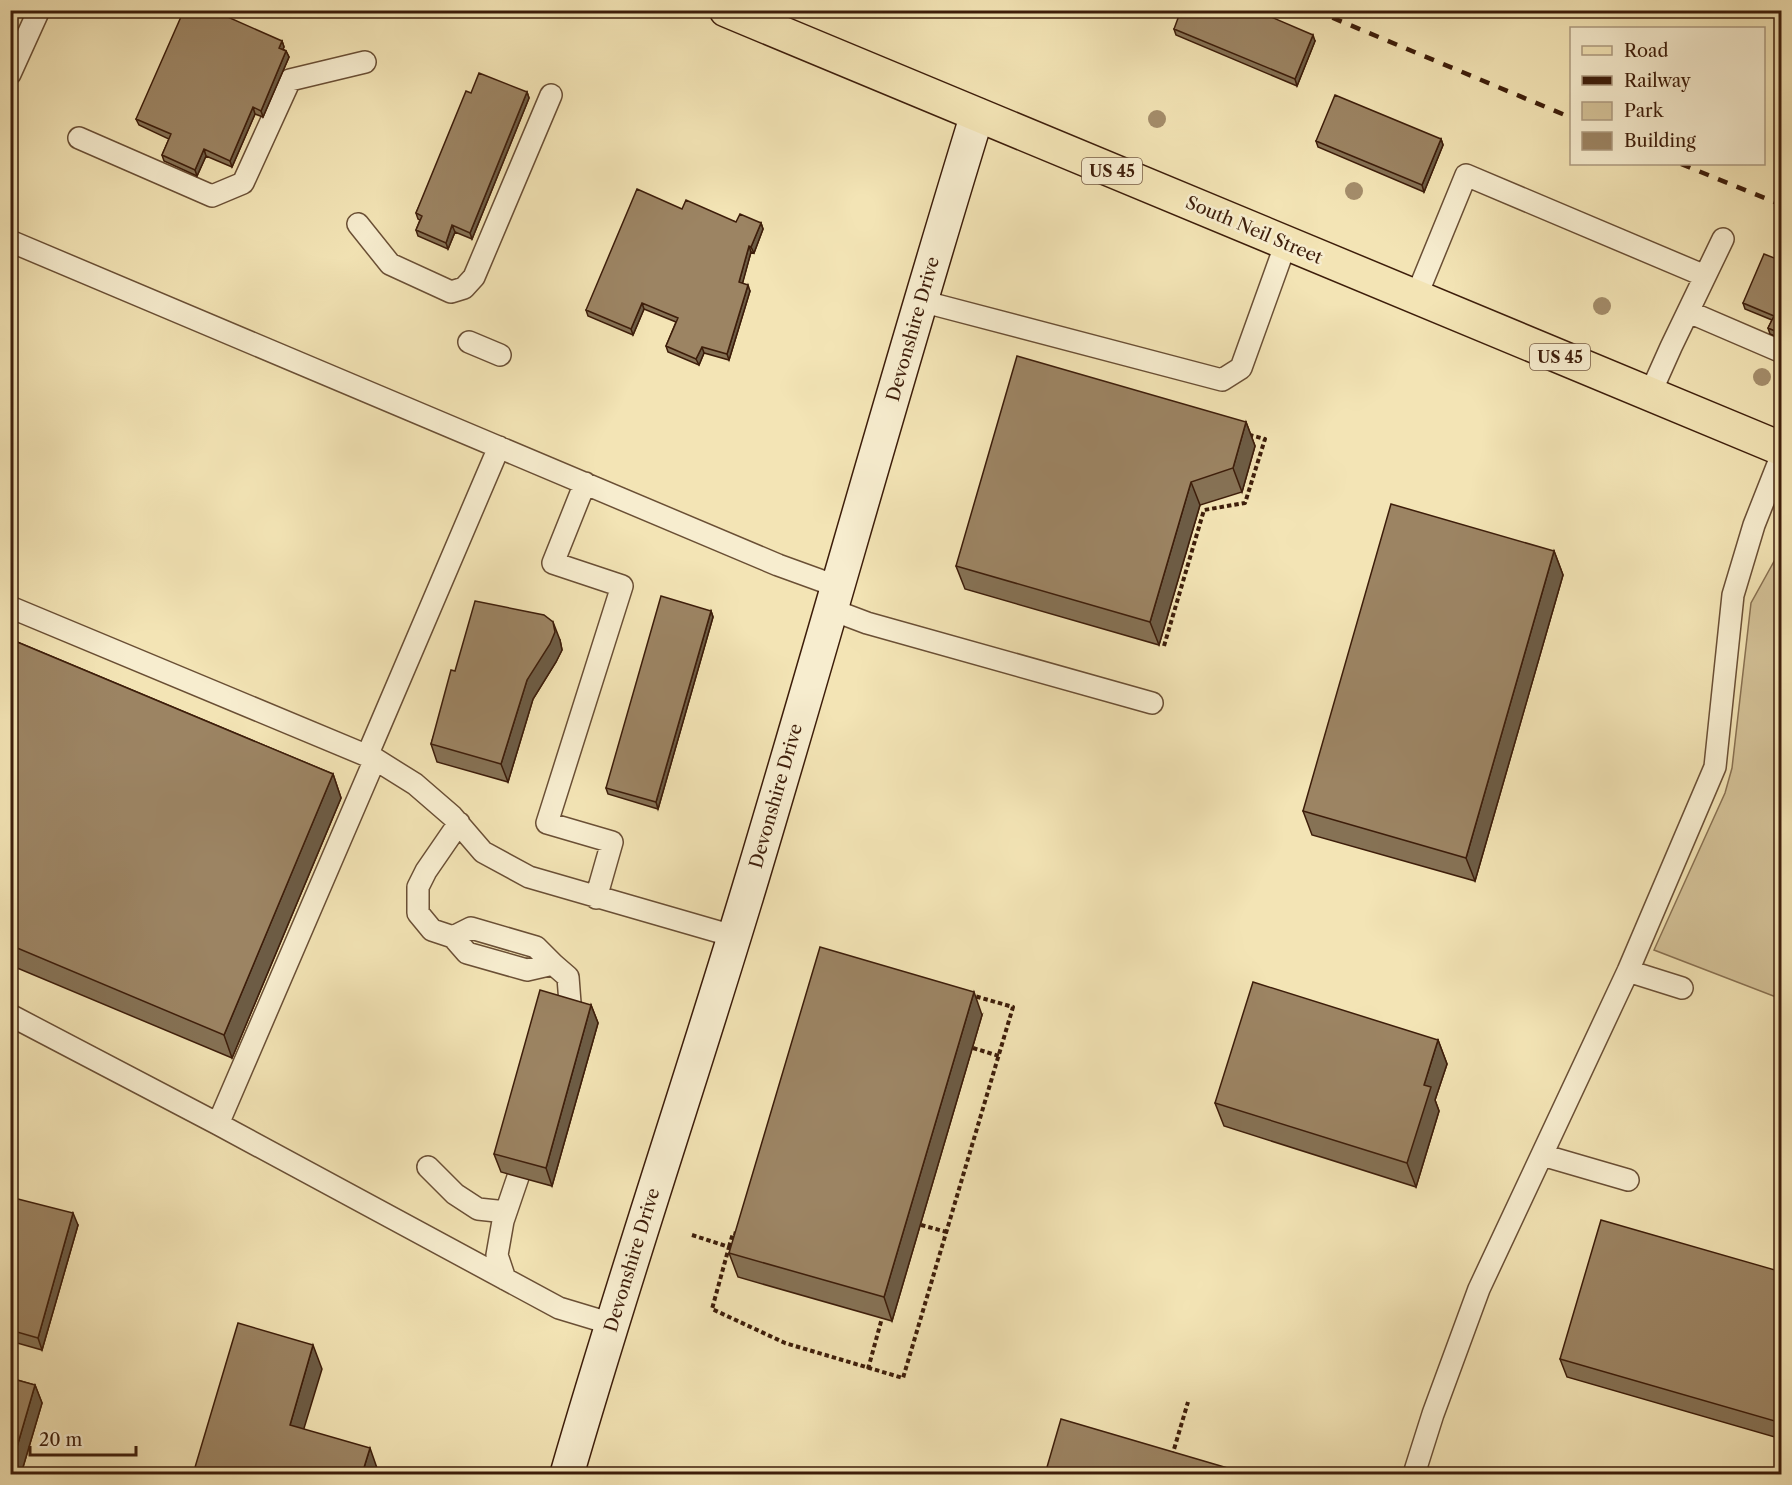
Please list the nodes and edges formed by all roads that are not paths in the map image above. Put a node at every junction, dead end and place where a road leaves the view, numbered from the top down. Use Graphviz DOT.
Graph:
graph roads {
  1 [pos="39,10"];
  2 [pos="726,10"];
  3 [pos="365,62"];
  4 [pos="12,74"];
  5 [pos="551,95"];
  6 [pos="977,115"];
  7 [pos="79,138"];
  8 [pos="358,224"];
  9 [pos="1723,239"];
  10 [pos="10,242"];
  11 [pos="1286,243"];
  12 [pos="1705,276"];
  13 [pos="1416,297"];
  14 [pos="921,302"];
  15 [pos="1689,312"];
  16 [pos="469,342"];
  17 [pos="1782,352"];
  18 [pos="500,355"];
  19 [pos="1650,394"];
  20 [pos="499,447"];
  21 [pos="1782,449"];
  22 [pos="1782,454"];
  23 [pos="585,483"];
  24 [pos="833,598"];
  25 [pos="10,607"];
  26 [pos="1152,703"];
  27 [pos="371,757"];
  28 [pos="459,824"];
  29 [pos="596,898"];
  30 [pos="733,936"];
  31 [pos="1628,971"];
  32 [pos="1682,988"];
  33 [pos="567,1014"];
  34 [pos="10,1015"];
  35 [pos="218,1124"];
  36 [pos="1542,1155"];
  37 [pos="428,1167"];
  38 [pos="518,1177"];
  39 [pos="1628,1180"];
  40 [pos="506,1212"];
  41 [pos="505,1279"];
  42 [pos="612,1324"];
  43 [pos="567,1474"];
  44 [pos="1414,1474"];
  1 -- 4 [label="lane"];
  2 -- 6 [label="main road, South Neil Street / US 45"];
  3 -- 7 [label="lane"];
  5 -- 8 [label="lane"];
  6 -- 11 [label="main road, South Neil Street / US 45"];
  6 -- 14 [label="street, Devonshire Drive"];
  9 -- 12 [label="lane"];
  10 -- 20 [label="lane"];
  11 -- 13 [label="main road, South Neil Street / US 45"];
  11 -- 14 [label="lane"];
  12 -- 13 [label="lane"];
  12 -- 15 [label="lane"];
  13 -- 19 [label="main road, South Neil Street / US 45"];
  14 -- 24 [label="street, Devonshire Drive"];
  15 -- 17 [label="lane"];
  15 -- 19 [label="lane"];
  16 -- 18 [label="lane"];
  19 -- 21 [label="main road, South Neil Street / US 45"];
  20 -- 23 [label="lane"];
  20 -- 27 [label="lane"];
  22 -- 31 [label="lane"];
  23 -- 24 [label="lane"];
  23 -- 29 [label="lane"];
  24 -- 26 [label="lane"];
  24 -- 30 [label="street, Devonshire Drive"];
  25 -- 27 [label="lane"];
  27 -- 28 [label="lane"];
  27 -- 35 [label="lane"];
  28 -- 29 [label="lane"];
  28 -- 33 [label="lane"];
  29 -- 30 [label="lane"];
  30 -- 42 [label="street, Devonshire Drive"];
  31 -- 32 [label="lane"];
  31 -- 36 [label="lane"];
  34 -- 35 [label="lane"];
  35 -- 41 [label="lane"];
  36 -- 39 [label="lane"];
  36 -- 44 [label="lane"];
  37 -- 40 [label="lane"];
  38 -- 40 [label="lane"];
  40 -- 41 [label="lane"];
  41 -- 42 [label="lane"];
  42 -- 43 [label="street, Devonshire Drive"];
}
